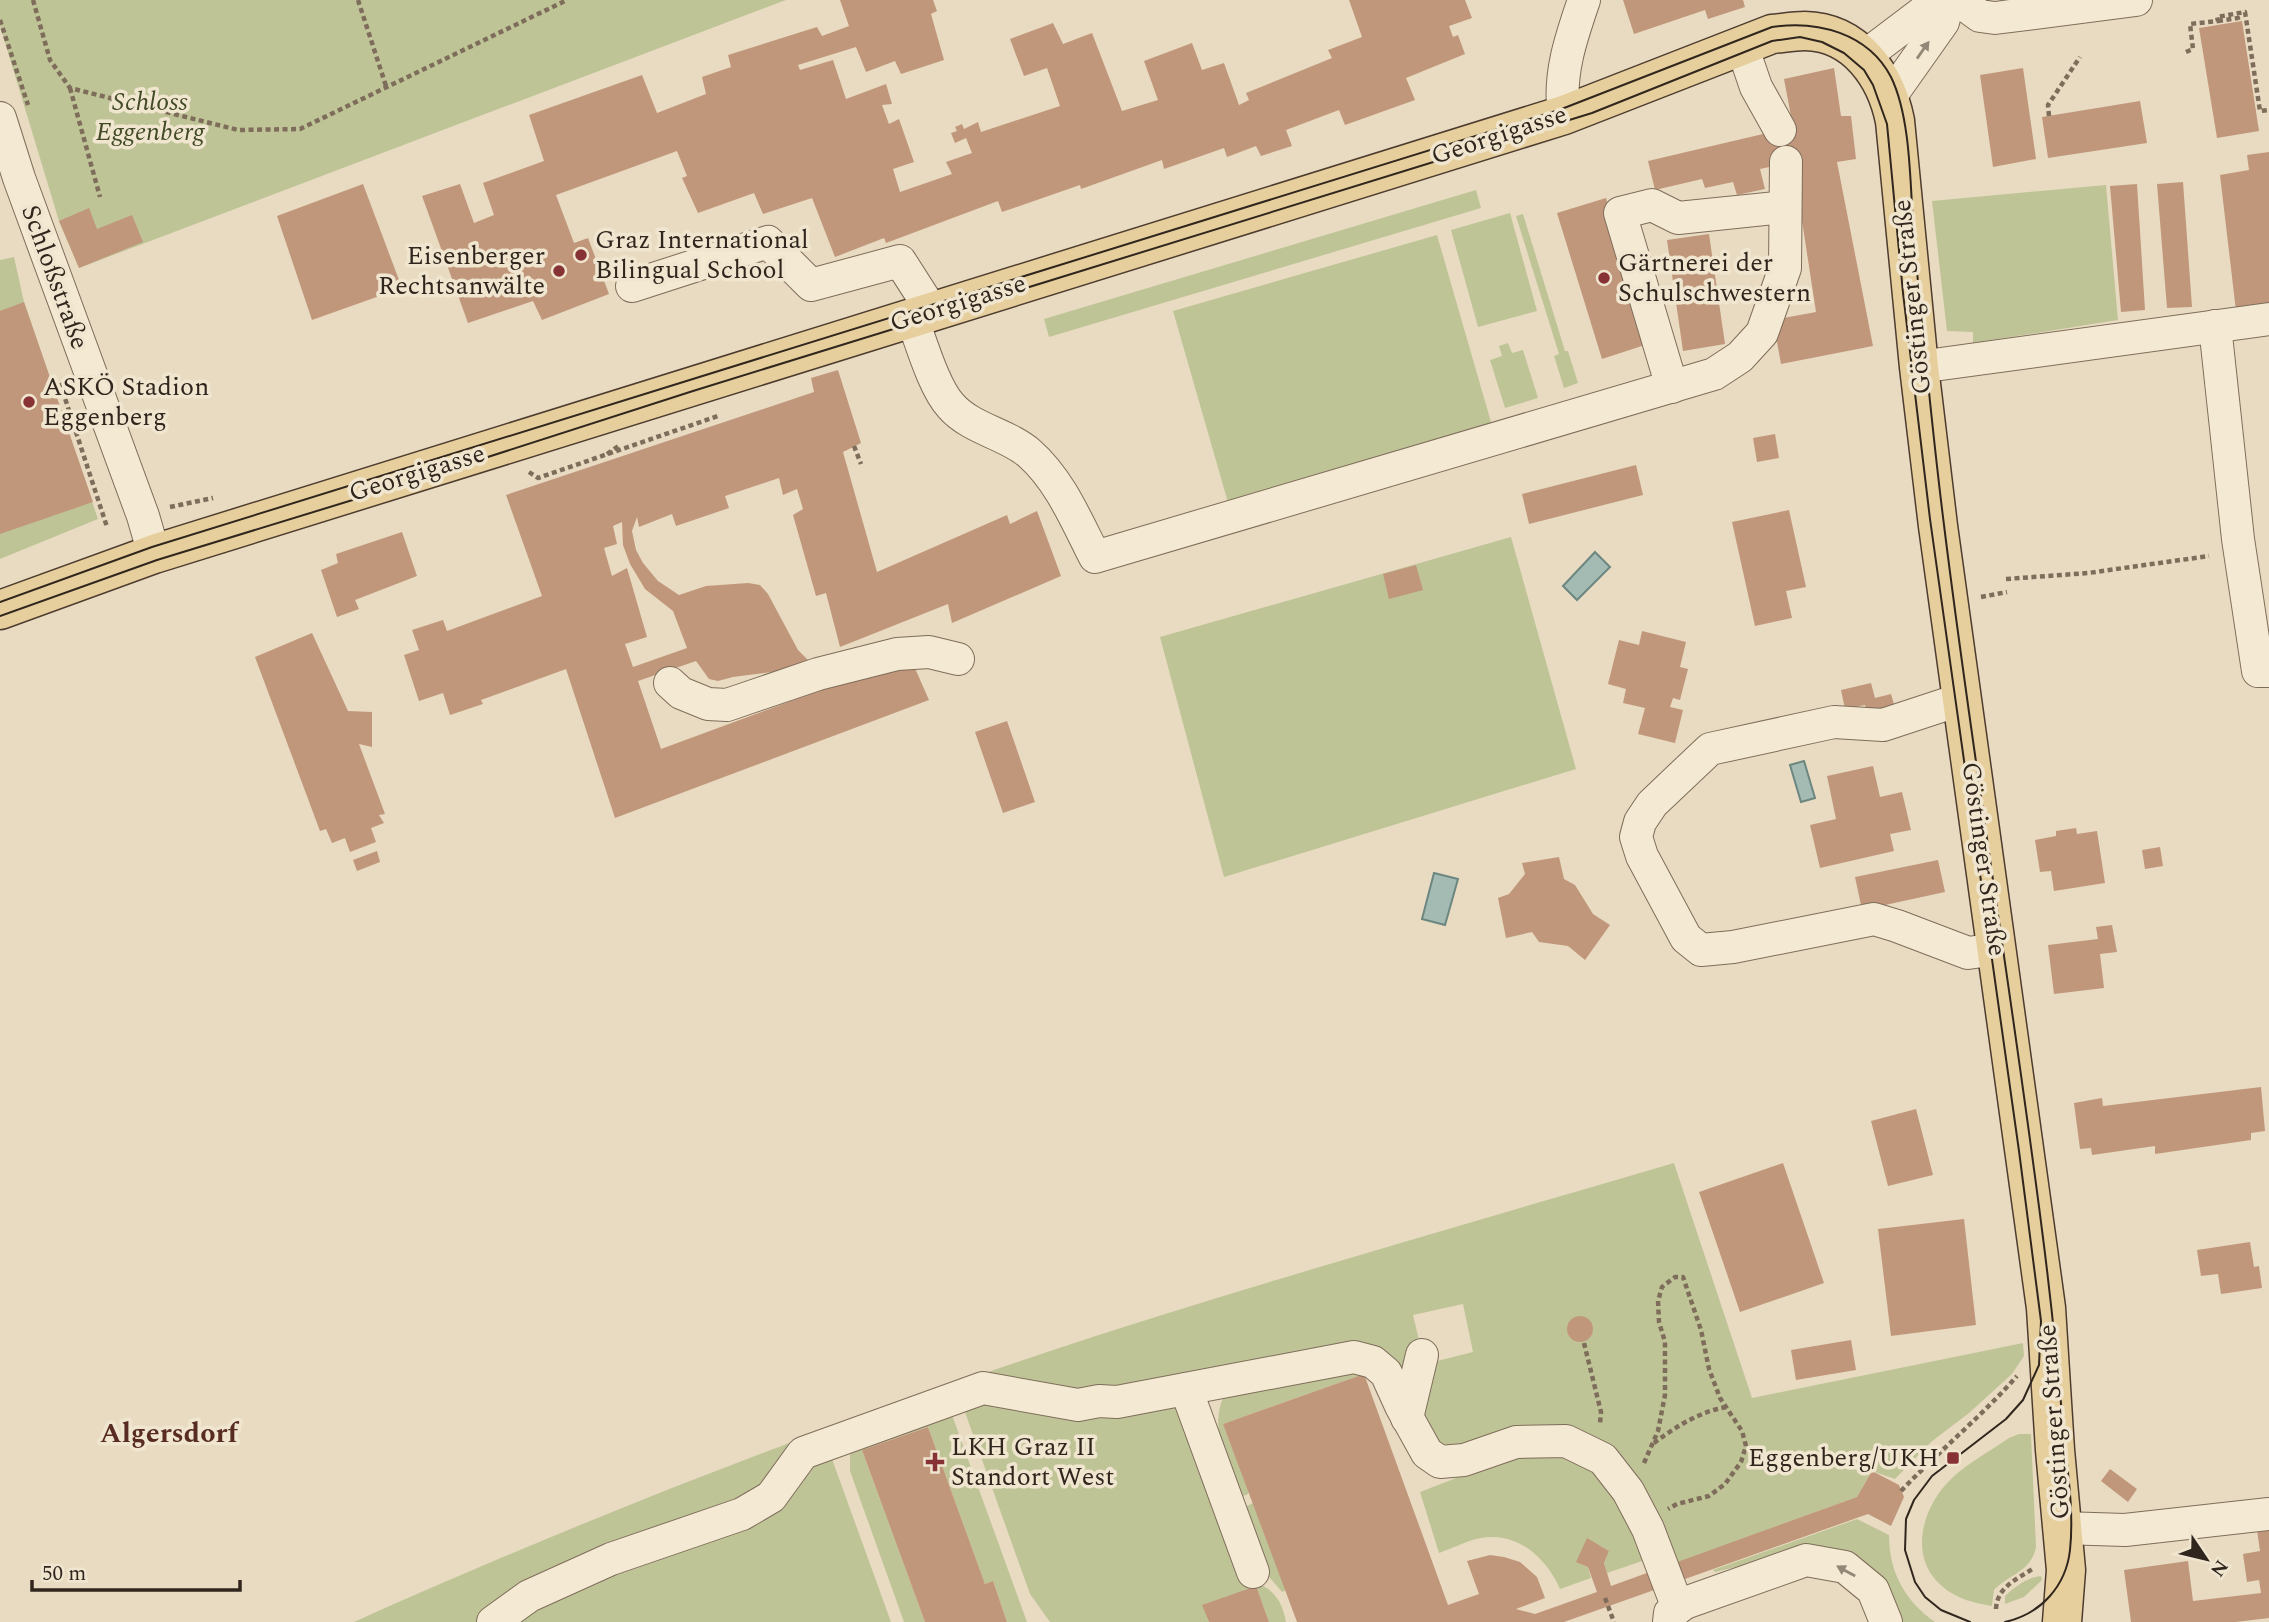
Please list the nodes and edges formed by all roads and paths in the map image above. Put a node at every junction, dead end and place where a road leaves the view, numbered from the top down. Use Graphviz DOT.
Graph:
graph roads {
  1 [pos="35,0"];
  2 [pos="358,0"];
  3 [pos="567,0"];
  4 [pos="1584,0"];
  5 [pos="2136,0"];
  6 [pos="1940,1"];
  7 [pos="2218,20"];
  8 [pos="2238,22"];
  9 [pos="1742,46"];
  10 [pos="2186,52"];
  11 [pos="1865,57"];
  12 [pos="2080,57"];
  13 [pos="386,86"];
  14 [pos="70,88"];
  15 [pos="1890,97"];
  16 [pos="2269,110"];
  17 [pos="1564,115"];
  18 [pos="2049,116"];
  19 [pos="0,118"];
  20 [pos="1780,130"];
  21 [pos="1786,162"];
  22 [pos="100,197"];
  23 [pos="1785,207"];
  24 [pos="632,286"];
  25 [pos="922,315"];
  26 [pos="2269,319"];
  27 [pos="2214,326"];
  28 [pos="1919,367"];
  29 [pos="1672,387"];
  30 [pos="722,414"];
  31 [pos="855,446"];
  32 [pos="861,464"];
  33 [pos="538,478"];
  34 [pos="154,554"];
  35 [pos="2209,556"];
  36 [pos="2006,579"];
  37 [pos="2007,592"];
  38 [pos="1972,598"];
  39 [pos="0,610"];
  40 [pos="958,659"];
  41 [pos="2269,671"];
  42 [pos="670,683"];
  43 [pos="1962,699"];
  44 [pos="1997,948"];
  45 [pos="1584,1343"];
  46 [pos="1422,1355"];
  47 [pos="2026,1367"];
  48 [pos="1186,1389"];
  49 [pos="1726,1407"];
  50 [pos="1407,1418"];
  51 [pos="1653,1444"];
  52 [pos="1595,1455"];
  53 [pos="1641,1469"];
  54 [pos="1901,1491"];
  55 [pos="1662,1512"];
  56 [pos="2269,1514"];
  57 [pos="2062,1528"];
  58 [pos="2038,1566"];
  59 [pos="1253,1572"];
  60 [pos="1605,1598"];
  61 [pos="1996,1609"];
  62 [pos="1673,1615"];
  63 [pos="2060,1618"];
  64 [pos="493,1622"];
  65 [pos="1614,1622"];
  66 [pos="1886,1622"];
  1 -- 14 [label="path"];
  2 -- 13 [label="path"];
  3 -- 13 [label="path"];
  4 -- 17 [label="street"];
  5 -- 6 [label="street"];
  6 -- 11 [label="street"];
  15 -- 6 [label="street, one-way"];
  7 -- 8 [label="path"];
  7 -- 10 [label="path"];
  7 -- 16 [label="path"];
  9 -- 11 [label="main road, Georgigasse"];
  9 -- 17 [label="main road, Georgigasse"];
  9 -- 20 [label="street"];
  11 -- 15 [label="main road, Georgigasse"];
  12 -- 18 [label="path"];
  13 -- 14 [label="path"];
  14 -- 22 [label="path"];
  15 -- 28 [label="main road, Göstinger Straße"];
  17 -- 25 [label="main road, Georgigasse"];
  19 -- 34 [label="street, Schloßstraße"];
  21 -- 23 [label="street"];
  23 -- 29 [label="street"];
  23 -- 29 [label="street"];
  24 -- 25 [label="street"];
  25 -- 29 [label="street"];
  25 -- 34 [label="main road, Georgigasse"];
  26 -- 27 [label="street"];
  27 -- 28 [label="street"];
  27 -- 41 [label="street"];
  28 -- 43 [label="main road, Göstinger Straße"];
  30 -- 33 [label="path"];
  31 -- 32 [label="path"];
  34 -- 39 [label="main road, Georgigasse"];
  35 -- 36 [label="path"];
  37 -- 38 [label="path"];
  40 -- 42 [label="street"];
  43 -- 44 [label="main road, Göstinger Straße"];
  43 -- 44 [label="street"];
  44 -- 57 [label="main road, Göstinger Straße"];
  45 -- 52 [label="path"];
  46 -- 50 [label="street"];
  47 -- 54 [label="path"];
  48 -- 50 [label="street"];
  48 -- 59 [label="street"];
  48 -- 64 [label="street"];
  49 -- 51 [label="path"];
  49 -- 51 [label="path"];
  49 -- 55 [label="path"];
  50 -- 52 [label="street"];
  51 -- 53 [label="path"];
  52 -- 62 [label="street"];
  56 -- 57 [label="street"];
  57 -- 63 [label="main road, Göstinger Straße"];
  58 -- 61 [label="path"];
  60 -- 65 [label="path"];
  66 -- 62 [label="street, one-way"];
}
